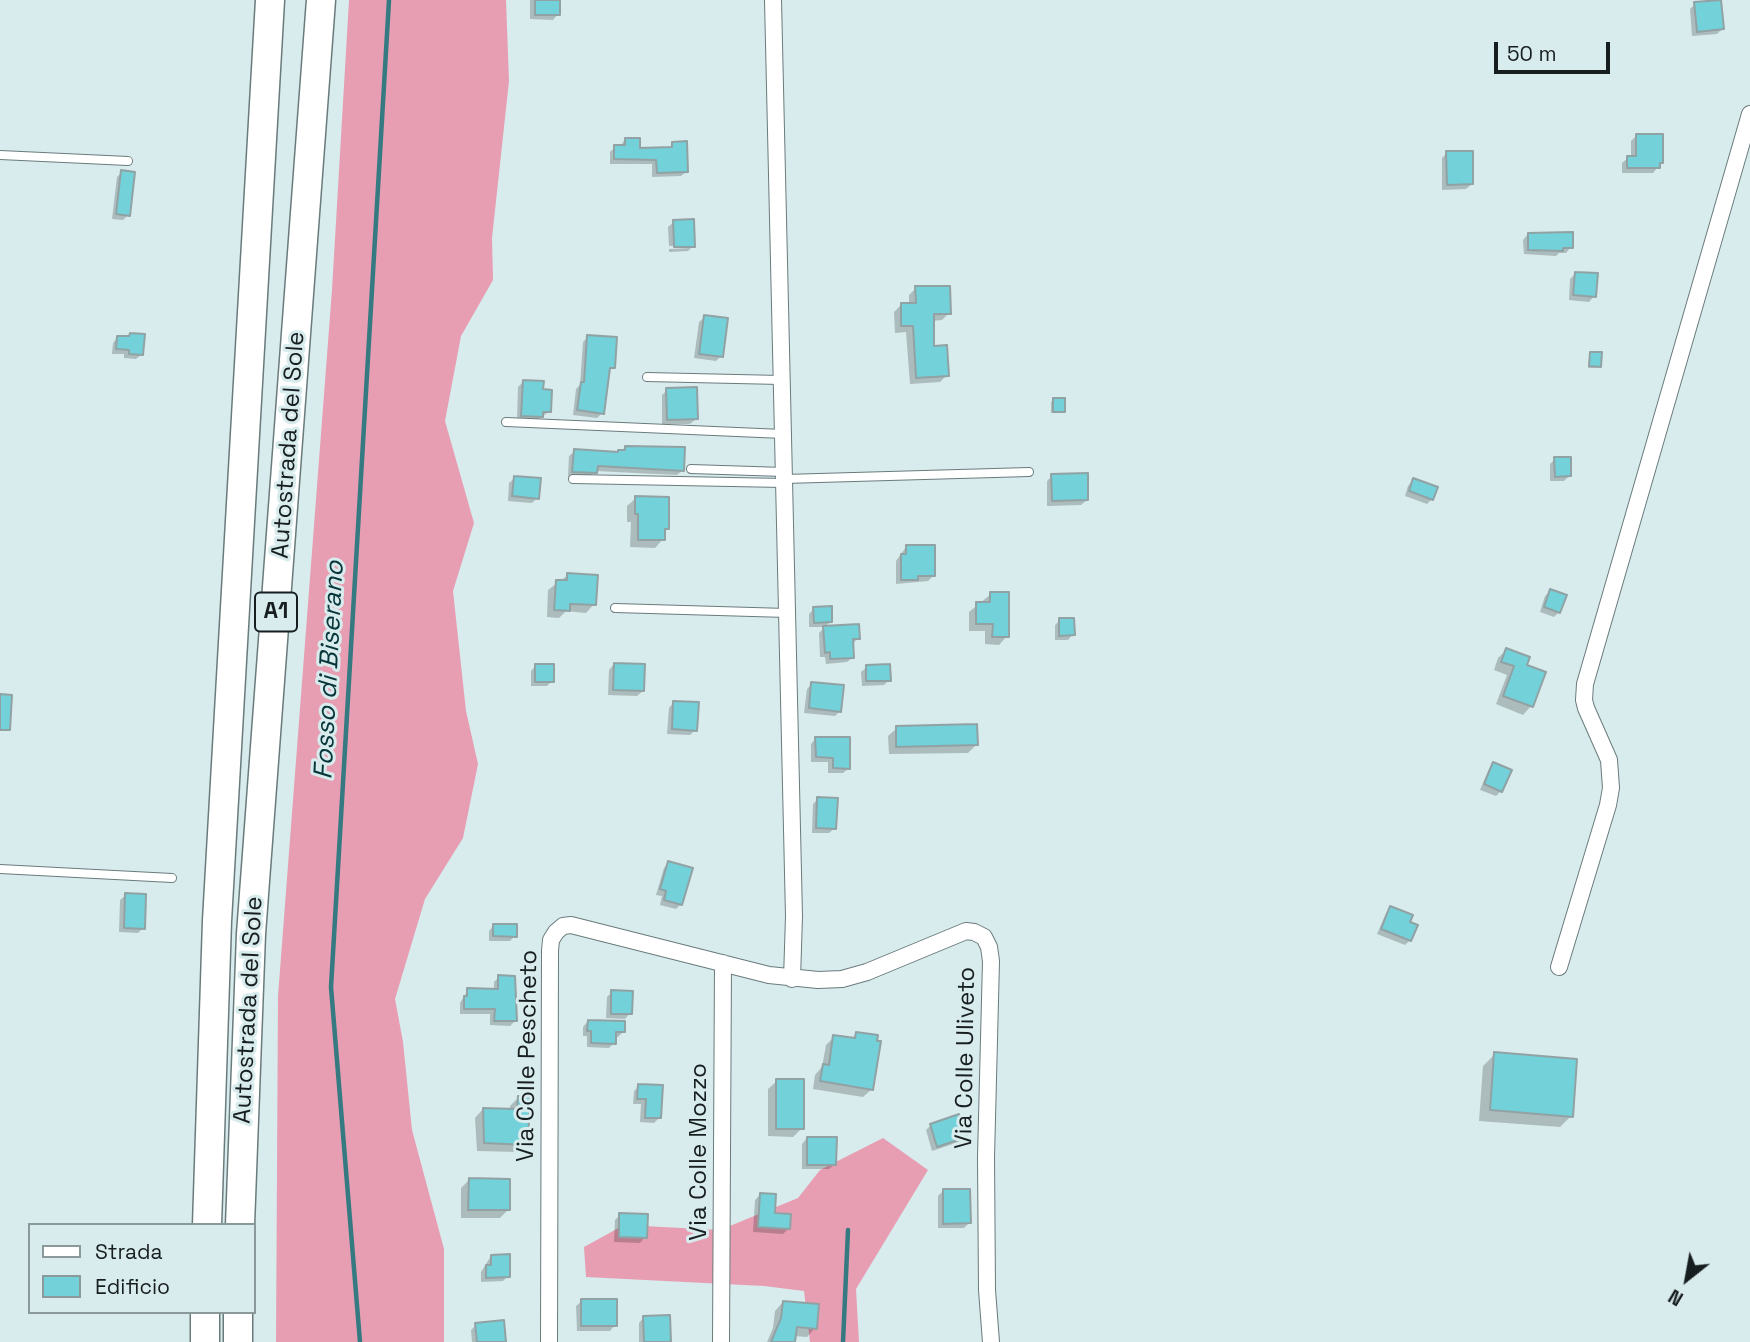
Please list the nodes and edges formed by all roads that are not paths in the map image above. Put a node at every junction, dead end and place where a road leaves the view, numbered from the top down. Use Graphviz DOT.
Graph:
graph roads {
  1 [pos="270,0"];
  2 [pos="321,0"];
  3 [pos="773,0"];
  4 [pos="1750,114"];
  5 [pos="0,155"];
  6 [pos="128,161"];
  7 [pos="648,377"];
  8 [pos="781,380"];
  9 [pos="506,422"];
  10 [pos="783,434"];
  11 [pos="691,469"];
  12 [pos="1029,472"];
  13 [pos="784,478"];
  14 [pos="573,479"];
  15 [pos="615,608"];
  16 [pos="787,613"];
  17 [pos="0,869"];
  18 [pos="172,878"];
  19 [pos="723,963"];
  20 [pos="1559,967"];
  21 [pos="792,979"];
  22 [pos="207,1223"];
  23 [pos="240,1223"];
  24 [pos="205,1314"];
  25 [pos="238,1314"];
  26 [pos="205,1342"];
  27 [pos="238,1342"];
  28 [pos="549,1342"];
  29 [pos="721,1342"];
  30 [pos="991,1342"];
  1 -- 22 [label="highway, Autostrada del Sole / A1"];
  2 -- 23 [label="highway, Autostrada del Sole / A1"];
  3 -- 8 [label="street"];
  4 -- 20 [label="street"];
  5 -- 6 [label="lane"];
  7 -- 8 [label="lane"];
  8 -- 10 [label="street"];
  9 -- 10 [label="lane"];
  10 -- 13 [label="street"];
  11 -- 13 [label="lane"];
  12 -- 13 [label="lane"];
  13 -- 14 [label="lane"];
  13 -- 16 [label="street"];
  15 -- 16 [label="lane"];
  16 -- 21 [label="street"];
  17 -- 18 [label="lane"];
  19 -- 21 [label="street, Via Colle Pescheto"];
  19 -- 28 [label="street, Via Colle Pescheto"];
  19 -- 29 [label="street, Via Colle Mozzo"];
  21 -- 30 [label="street, Via Colle Uliveto"];
  24 -- 26 [label="highway"];
  25 -- 27 [label="highway"];
}
